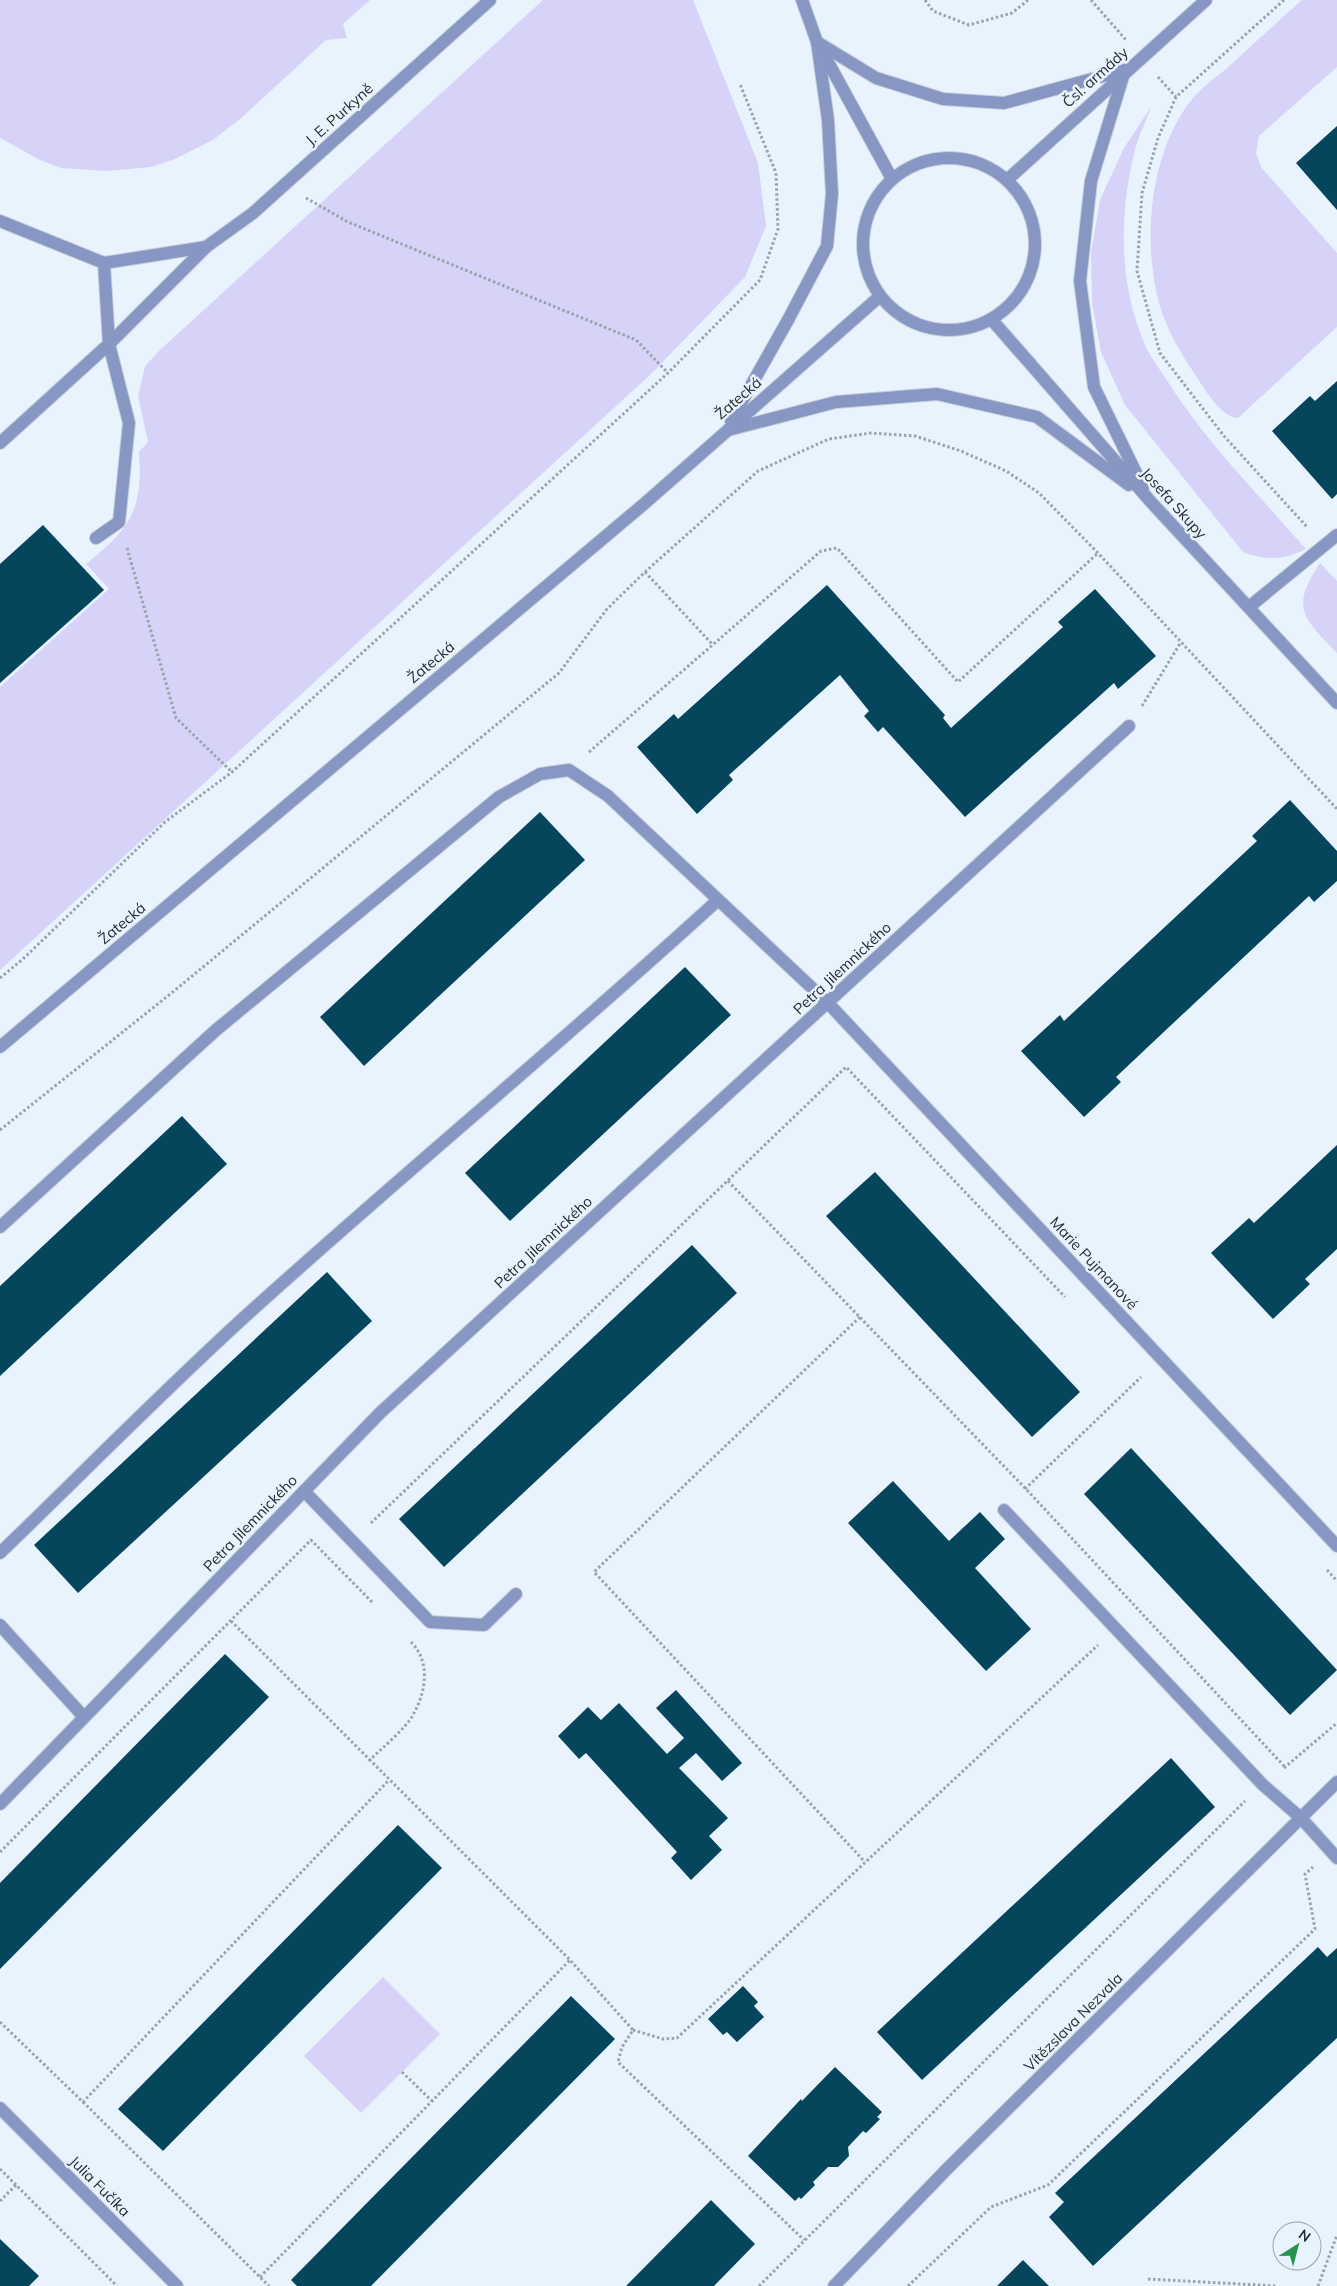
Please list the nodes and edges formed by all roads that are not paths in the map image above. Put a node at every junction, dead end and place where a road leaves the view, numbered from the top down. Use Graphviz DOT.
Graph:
graph roads {
  1 [pos="490,0"];
  2 [pos="802,0"];
  3 [pos="1206,0"];
  4 [pos="817,42"];
  5 [pos="1125,70"];
  6 [pos="892,179"];
  7 [pos="1007,180"];
  8 [pos="0,222"];
  9 [pos="206,247"];
  10 [pos="104,263"];
  11 [pos="879,297"];
  12 [pos="992,320"];
  13 [pos="109,344"];
  14 [pos="726,431"];
  15 [pos="0,443"];
  16 [pos="1151,502"];
  17 [pos="1337,535"];
  18 [pos="96,538"];
  19 [pos="1248,606"];
  20 [pos="1337,703"];
  21 [pos="1129,726"];
  22 [pos="718,900"];
  23 [pos="828,1003"];
  24 [pos="0,1047"];
  25 [pos="0,1227"];
  26 [pos="304,1491"];
  27 [pos="1004,1510"];
  28 [pos="1337,1546"];
  29 [pos="0,1553"];
  30 [pos="516,1594"];
  31 [pos="0,1624"];
  32 [pos="84,1717"];
  33 [pos="1337,1782"];
  34 [pos="0,1804"];
  35 [pos="1301,1818"];
  36 [pos="1334,1854"];
  37 [pos="0,2108"];
  38 [pos="176,2286"];
  39 [pos="834,2286"];
  1 -- 9 [label="street, J. E. Purkyně"];
  2 -- 4 [label="street"];
  3 -- 5 [label="street, Čsl. armády"];
  4 -- 5 [label="street"];
  4 -- 6 [label="street"];
  4 -- 14 [label="street"];
  5 -- 7 [label="street, Čsl. armády"];
  5 -- 16 [label="street"];
  6 -- 7 [label="street"];
  6 -- 11 [label="street"];
  7 -- 12 [label="street"];
  8 -- 10 [label="street"];
  9 -- 10 [label="street, J. E. Purkyně"];
  9 -- 13 [label="street, J. E. Purkyně"];
  10 -- 13 [label="street"];
  11 -- 12 [label="street"];
  11 -- 14 [label="street, Žatecká"];
  12 -- 16 [label="street, Josefa Skupy"];
  13 -- 15 [label="street, J. E. Purkyně"];
  13 -- 18 [label="street"];
  14 -- 16 [label="street"];
  14 -- 24 [label="street, Žatecká"];
  16 -- 19 [label="street, Josefa Skupy"];
  17 -- 19 [label="street"];
  19 -- 20 [label="street, Josefa Skupy"];
  21 -- 23 [label="street, Petra Jilemnického"];
  22 -- 23 [label="street, Marie Pujmanové"];
  22 -- 25 [label="street, Marie Pujmanové"];
  22 -- 29 [label="street"];
  23 -- 26 [label="street, Petra Jilemnického"];
  23 -- 28 [label="street, Marie Pujmanové"];
  26 -- 30 [label="street"];
  26 -- 32 [label="street, Petra Jilemnického"];
  27 -- 35 [label="street"];
  31 -- 32 [label="street"];
  32 -- 34 [label="street, Petra Jilemnického"];
  33 -- 35 [label="street, Vítězslava Nezvala"];
  35 -- 36 [label="street"];
  35 -- 39 [label="street, Vítězslava Nezvala"];
  37 -- 38 [label="street, Julia Fučíka"];
}
